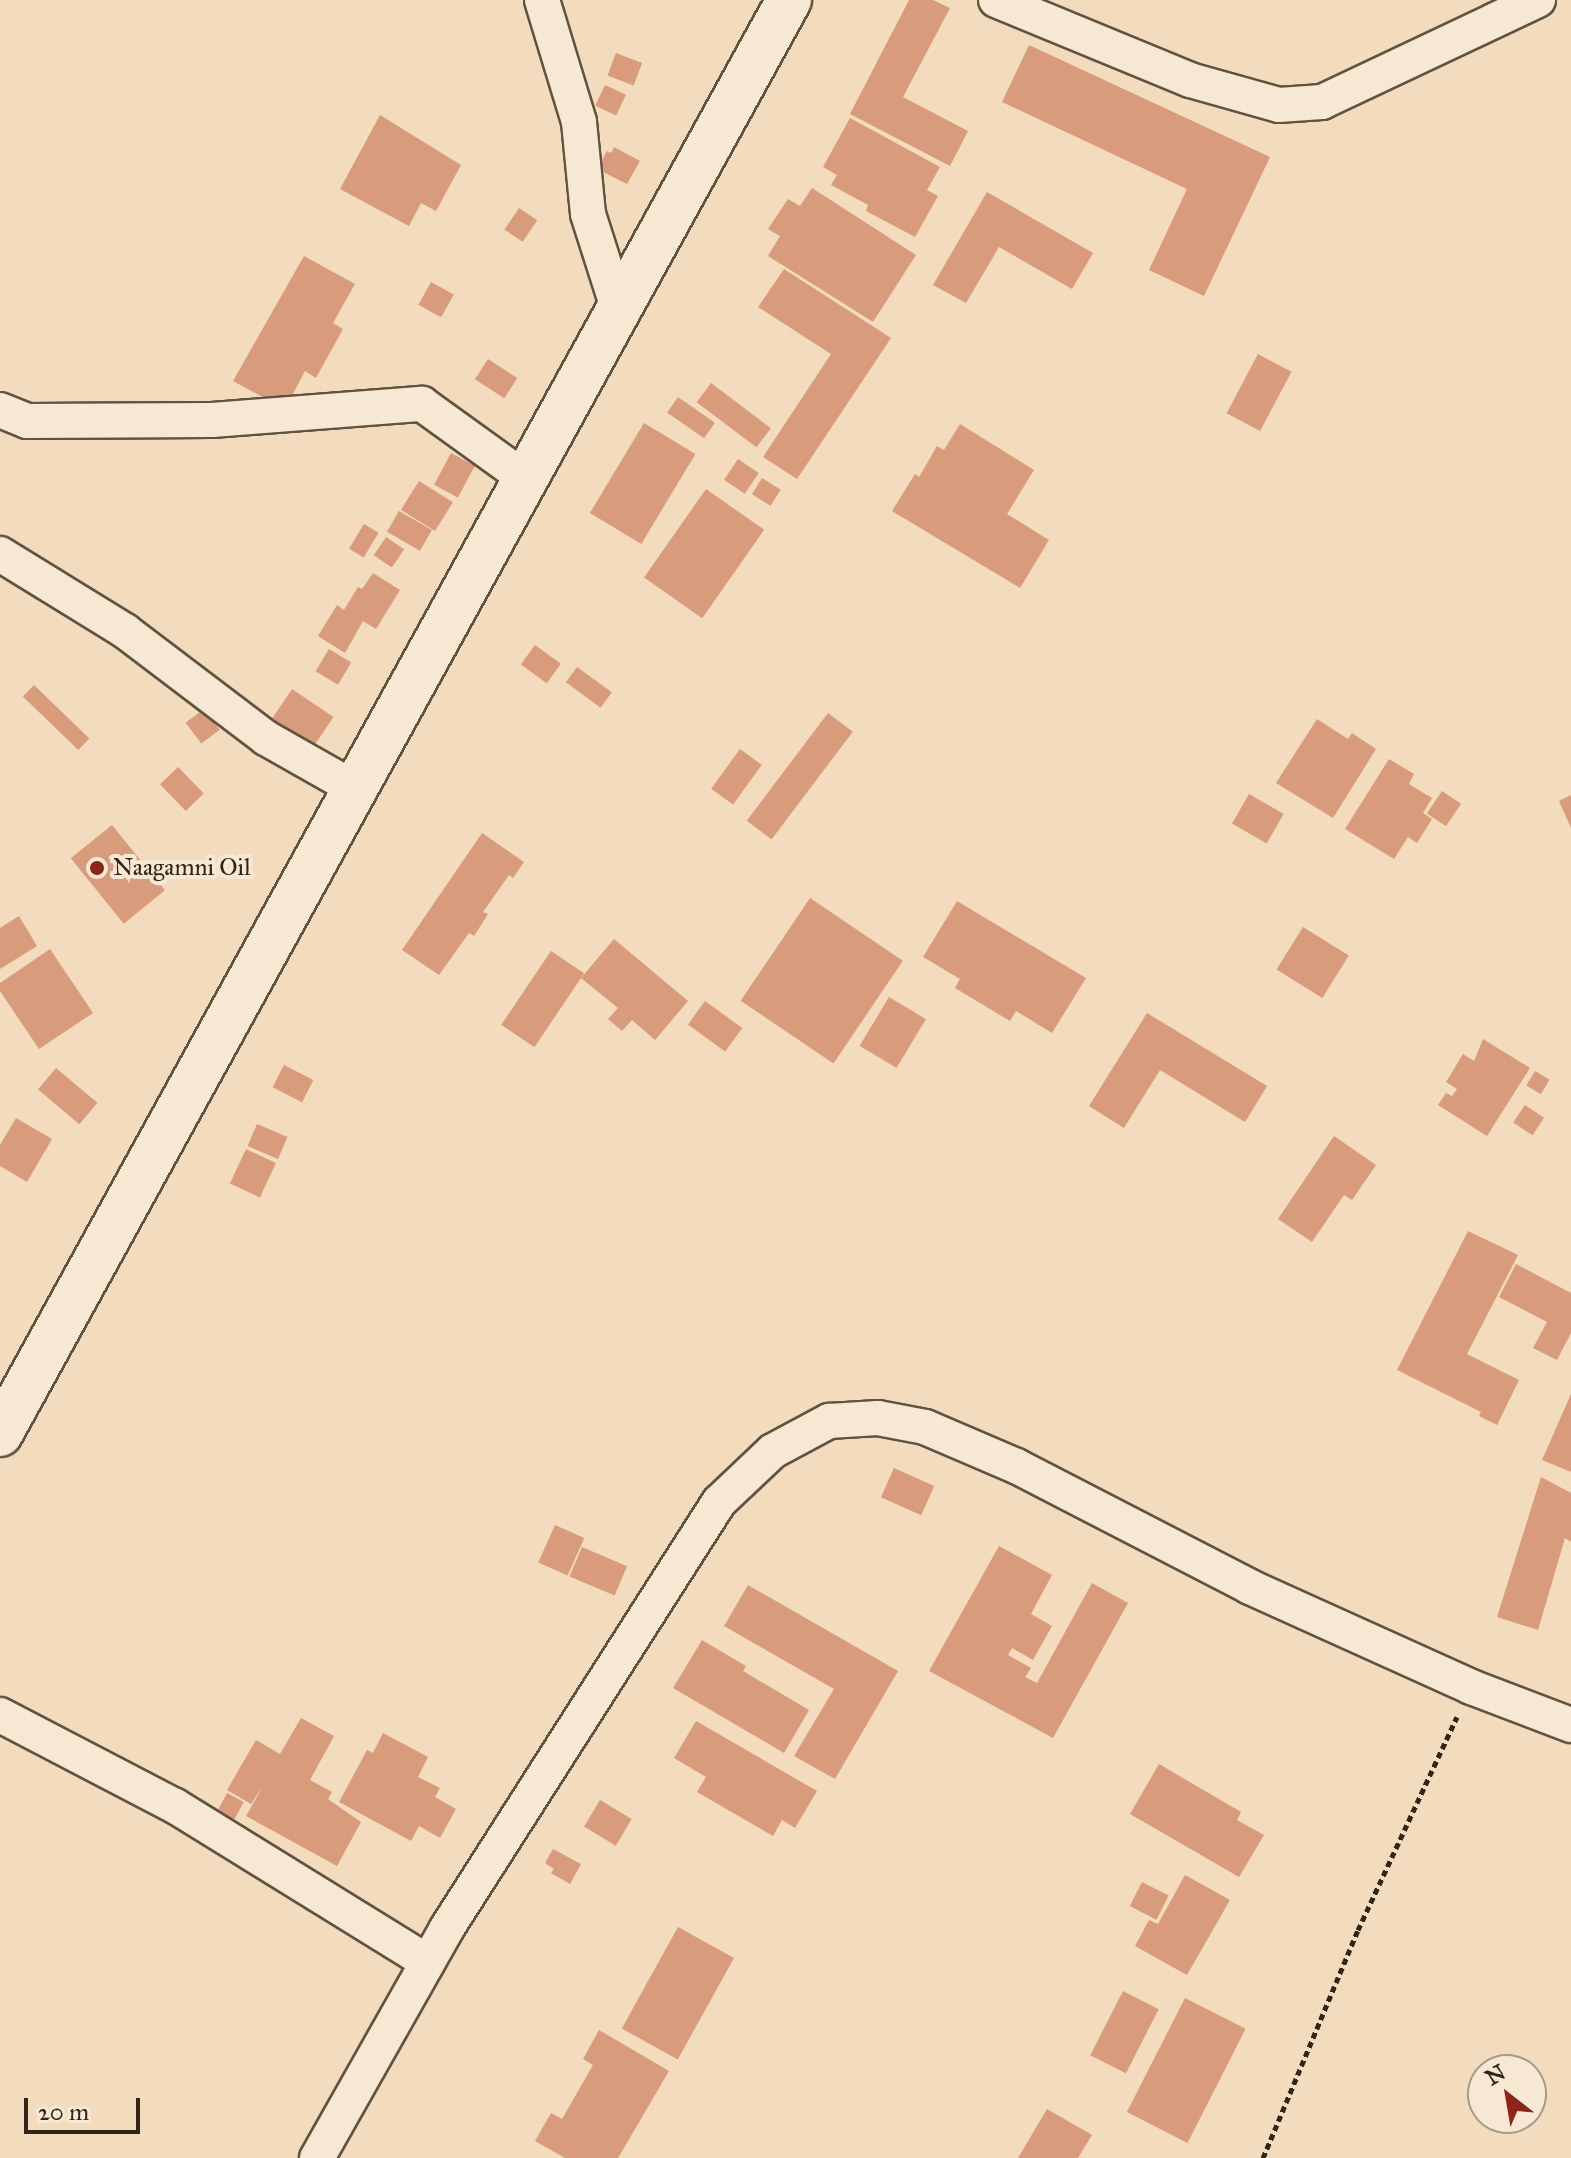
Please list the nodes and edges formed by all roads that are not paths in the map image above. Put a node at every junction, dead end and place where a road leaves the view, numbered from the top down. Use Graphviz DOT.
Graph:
graph roads {
  1 [pos="542,0"];
  2 [pos="789,0"];
  3 [pos="996,0"];
  4 [pos="1538,0"];
  5 [pos="618,308"];
  6 [pos="0,410"];
  7 [pos="526,479"];
  8 [pos="0,554"];
  9 [pos="354,788"];
  10 [pos="0,1434"];
  11 [pos="0,1715"];
  12 [pos="1571,1725"];
  13 [pos="428,1962"];
  14 [pos="317,2158"];
  1 -- 5 [label="street"];
  2 -- 5 [label="main road"];
  3 -- 4 [label="street"];
  5 -- 7 [label="main road"];
  6 -- 7 [label="street"];
  7 -- 9 [label="main road"];
  8 -- 9 [label="street"];
  9 -- 10 [label="main road"];
  11 -- 13 [label="street"];
  12 -- 13 [label="street"];
  13 -- 14 [label="street"];
}
